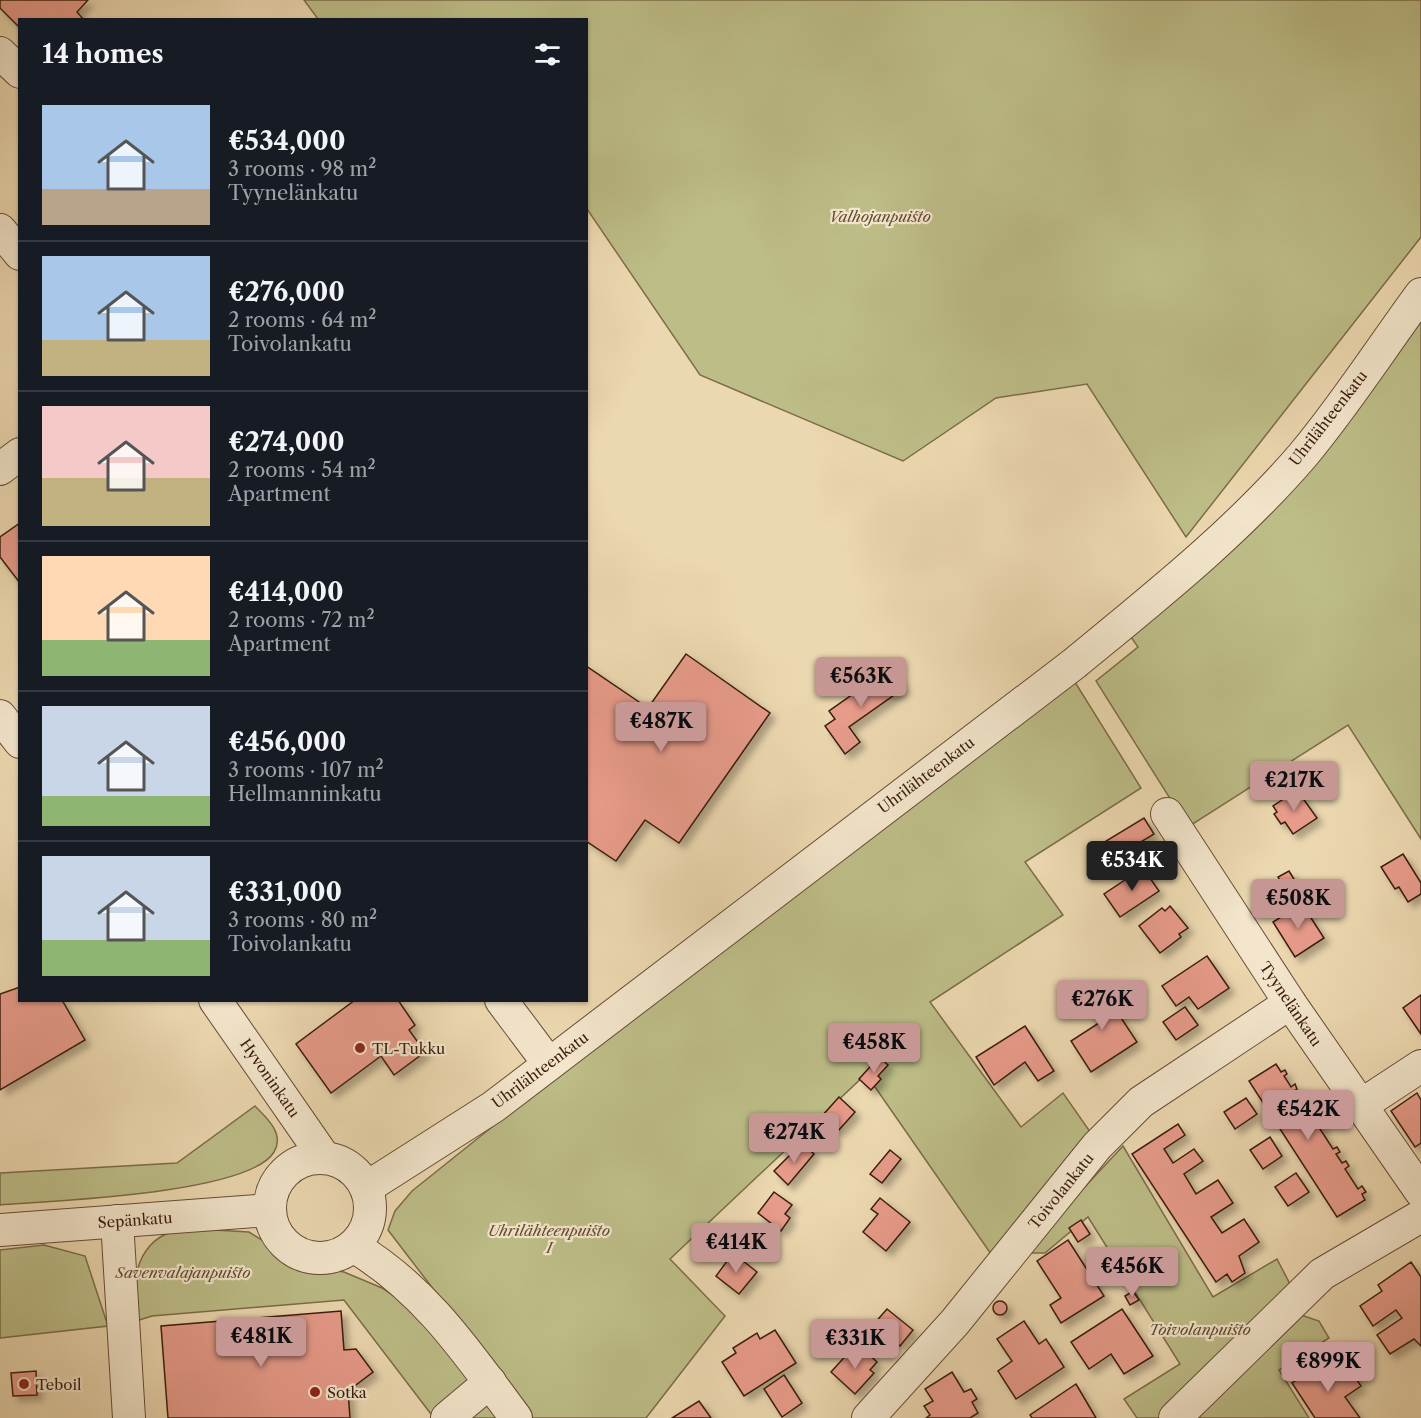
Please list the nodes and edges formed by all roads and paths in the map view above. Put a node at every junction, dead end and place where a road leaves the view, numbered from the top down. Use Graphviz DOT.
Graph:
graph roads {
  1 [pos="0,53"];
  2 [pos="18,70"];
  3 [pos="0,230"];
  4 [pos="18,252"];
  5 [pos="1421,294"];
  6 [pos="18,456"];
  7 [pos="0,469"];
  8 [pos="0,716"];
  9 [pos="18,739"];
  10 [pos="1167,814"];
  11 [pos="216,1002"];
  12 [pos="502,1002"];
  13 [pos="1290,1003"];
  14 [pos="549,1064"];
  15 [pos="1421,1066"];
  16 [pos="1360,1106"];
  17 [pos="324,1157"];
  18 [pos="366,1188"];
  19 [pos="1421,1192"];
  20 [pos="269,1210"];
  21 [pos="1421,1216"];
  22 [pos="117,1221"];
  23 [pos="0,1230"];
  24 [pos="353,1246"];
  25 [pos="490,1382"];
  26 [pos="129,1418"];
  27 [pos="447,1418"];
  28 [pos="516,1418"];
  29 [pos="868,1418"];
  30 [pos="1176,1418"];
  1 -- 2 [label="street"];
  3 -- 4 [label="street"];
  5 -- 14 [label="street, Uhrilähteenkatu"];
  6 -- 7 [label="street"];
  8 -- 9 [label="street"];
  10 -- 13 [label="street, Tyynelänkatu"];
  11 -- 17 [label="street, Hyvoninkatu"];
  12 -- 14 [label="street"];
  13 -- 16 [label="street, Tyynelänkatu"];
  13 -- 29 [label="street, Toivolankatu"];
  14 -- 18 [label="street, Uhrilähteenkatu"];
  15 -- 16 [label="street"];
  16 -- 19 [label="street, Tyynelänkatu"];
  17 -- 18 [label="street"];
  17 -- 20 [label="street"];
  18 -- 24 [label="street"];
  20 -- 22 [label="street, Sepänkatu"];
  20 -- 24 [label="street"];
  21 -- 30 [label="street"];
  22 -- 23 [label="street, Sepänkatu"];
  22 -- 26 [label="street"];
  24 -- 25 [label="street"];
  25 -- 27 [label="street"];
  25 -- 28 [label="street"];
}
